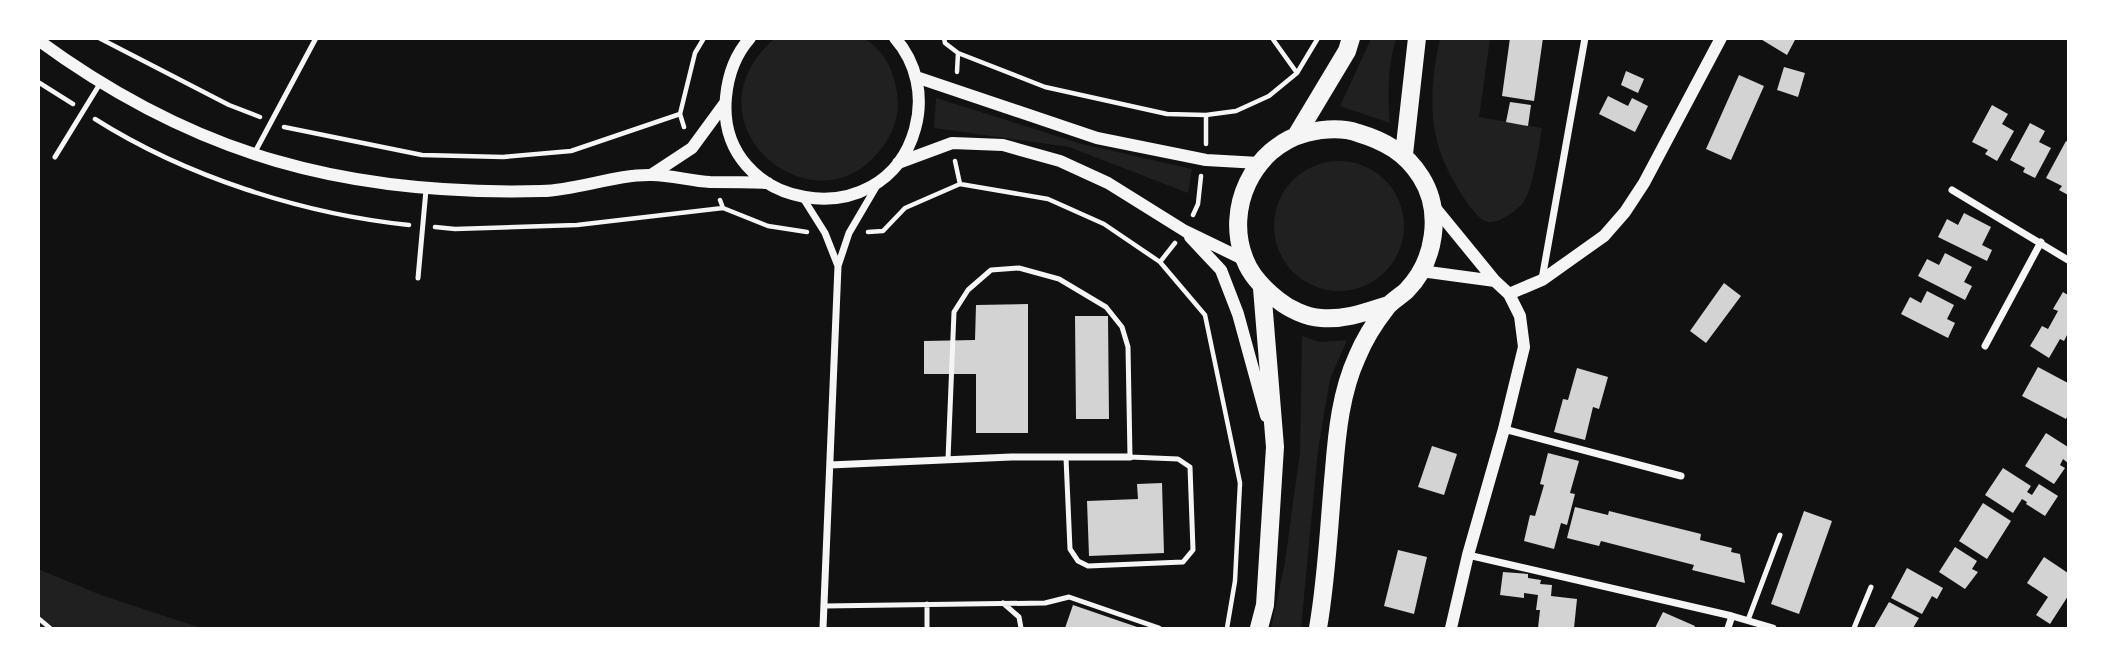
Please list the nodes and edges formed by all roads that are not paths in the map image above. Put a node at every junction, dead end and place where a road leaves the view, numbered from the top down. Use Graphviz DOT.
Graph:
graph roads {
  1 [pos="316,38"];
  2 [pos="750,38"];
  3 [pos="895,38"];
  4 [pos="1352,38"];
  5 [pos="1418,38"];
  6 [pos="1585,38"];
  7 [pos="1721,38"];
  8 [pos="38,40"];
  9 [pos="916,77"];
  10 [pos="101,82"];
  11 [pos="725,103"];
  12 [pos="1296,136"];
  13 [pos="1404,154"];
  14 [pos="253,155"];
  15 [pos="55,157"];
  16 [pos="898,163"];
  17 [pos="1259,163"];
  18 [pos="651,175"];
  19 [pos="879,181"];
  20 [pos="768,183"];
  21 [pos="426,190"];
  22 [pos="1952,190"];
  23 [pos="803,198"];
  24 [pos="1432,203"];
  25 [pos="1185,231"];
  26 [pos="2041,242"];
  27 [pos="1245,260"];
  28 [pos="2068,260"];
  29 [pos="838,266"];
  30 [pos="1421,271"];
  31 [pos="418,278"];
  32 [pos="1542,280"];
  33 [pos="1495,281"];
  34 [pos="1262,288"];
  35 [pos="1509,294"];
  36 [pos="1388,305"];
  37 [pos="1985,346"];
  38 [pos="1504,429"];
  39 [pos="1275,447"];
  40 [pos="1130,457"];
  41 [pos="1066,458"];
  42 [pos="948,459"];
  43 [pos="830,464"];
  44 [pos="1681,476"];
  45 [pos="1780,535"];
  46 [pos="1468,555"];
  47 [pos="1871,587"];
  48 [pos="1003,603"];
  49 [pos="927,604"];
  50 [pos="824,606"];
  51 [pos="1732,616"];
  52 [pos="1748,620"];
  53 [pos="823,628"];
  54 [pos="927,628"];
  55 [pos="1021,628"];
  56 [pos="1159,628"];
  57 [pos="1259,628"];
  58 [pos="1318,628"];
  59 [pos="1451,628"];
  60 [pos="1728,628"];
  61 [pos="1773,628"];
  62 [pos="1854,628"];
  1 -- 14 [label="lane"];
  2 -- 11 [label="street"];
  3 -- 9 [label="street"];
  4 -- 12 [label="main road"];
  5 -- 13 [label="main road"];
  6 -- 32 [label="street"];
  7 -- 32 [label="street"];
  8 -- 10 [label="street"];
  9 -- 16 [label="street"];
  9 -- 17 [label="street"];
  10 -- 14 [label="street"];
  10 -- 15 [label="lane"];
  11 -- 18 [label="street"];
  11 -- 20 [label="street"];
  12 -- 13 [label="main road"];
  12 -- 17 [label="main road"];
  13 -- 24 [label="main road"];
  14 -- 21 [label="street"];
  16 -- 19 [label="street"];
  16 -- 25 [label="street"];
  17 -- 27 [label="main road"];
  18 -- 20 [label="street"];
  18 -- 21 [label="street"];
  19 -- 23 [label="street"];
  19 -- 29 [label="street"];
  20 -- 23 [label="street"];
  21 -- 31 [label="lane"];
  22 -- 26 [label="street"];
  23 -- 29 [label="street"];
  24 -- 30 [label="main road"];
  24 -- 33 [label="street"];
  25 -- 27 [label="street"];
  25 -- 39 [label="street"];
  26 -- 28 [label="street"];
  26 -- 37 [label="street"];
  27 -- 34 [label="main road"];
  29 -- 43 [label="street"];
  30 -- 33 [label="street"];
  30 -- 36 [label="main road"];
  32 -- 35 [label="street"];
  33 -- 35 [label="street"];
  34 -- 36 [label="main road"];
  34 -- 39 [label="main road"];
  35 -- 38 [label="street"];
  36 -- 58 [label="main road"];
  38 -- 44 [label="street"];
  38 -- 46 [label="street"];
  39 -- 57 [label="main road"];
  40 -- 41 [label="street"];
  40 -- 41 [label="lane"];
  40 -- 42 [label="lane"];
  41 -- 42 [label="street"];
  42 -- 43 [label="street"];
  43 -- 50 [label="street"];
  45 -- 52 [label="lane"];
  46 -- 51 [label="street"];
  46 -- 59 [label="street"];
  47 -- 62 [label="lane"];
  48 -- 49 [label="lane"];
  48 -- 55 [label="lane"];
  48 -- 56 [label="lane"];
  49 -- 50 [label="lane"];
  49 -- 54 [label="lane"];
  50 -- 53 [label="street"];
  51 -- 52 [label="street"];
  51 -- 60 [label="street"];
  52 -- 61 [label="street"];
}
